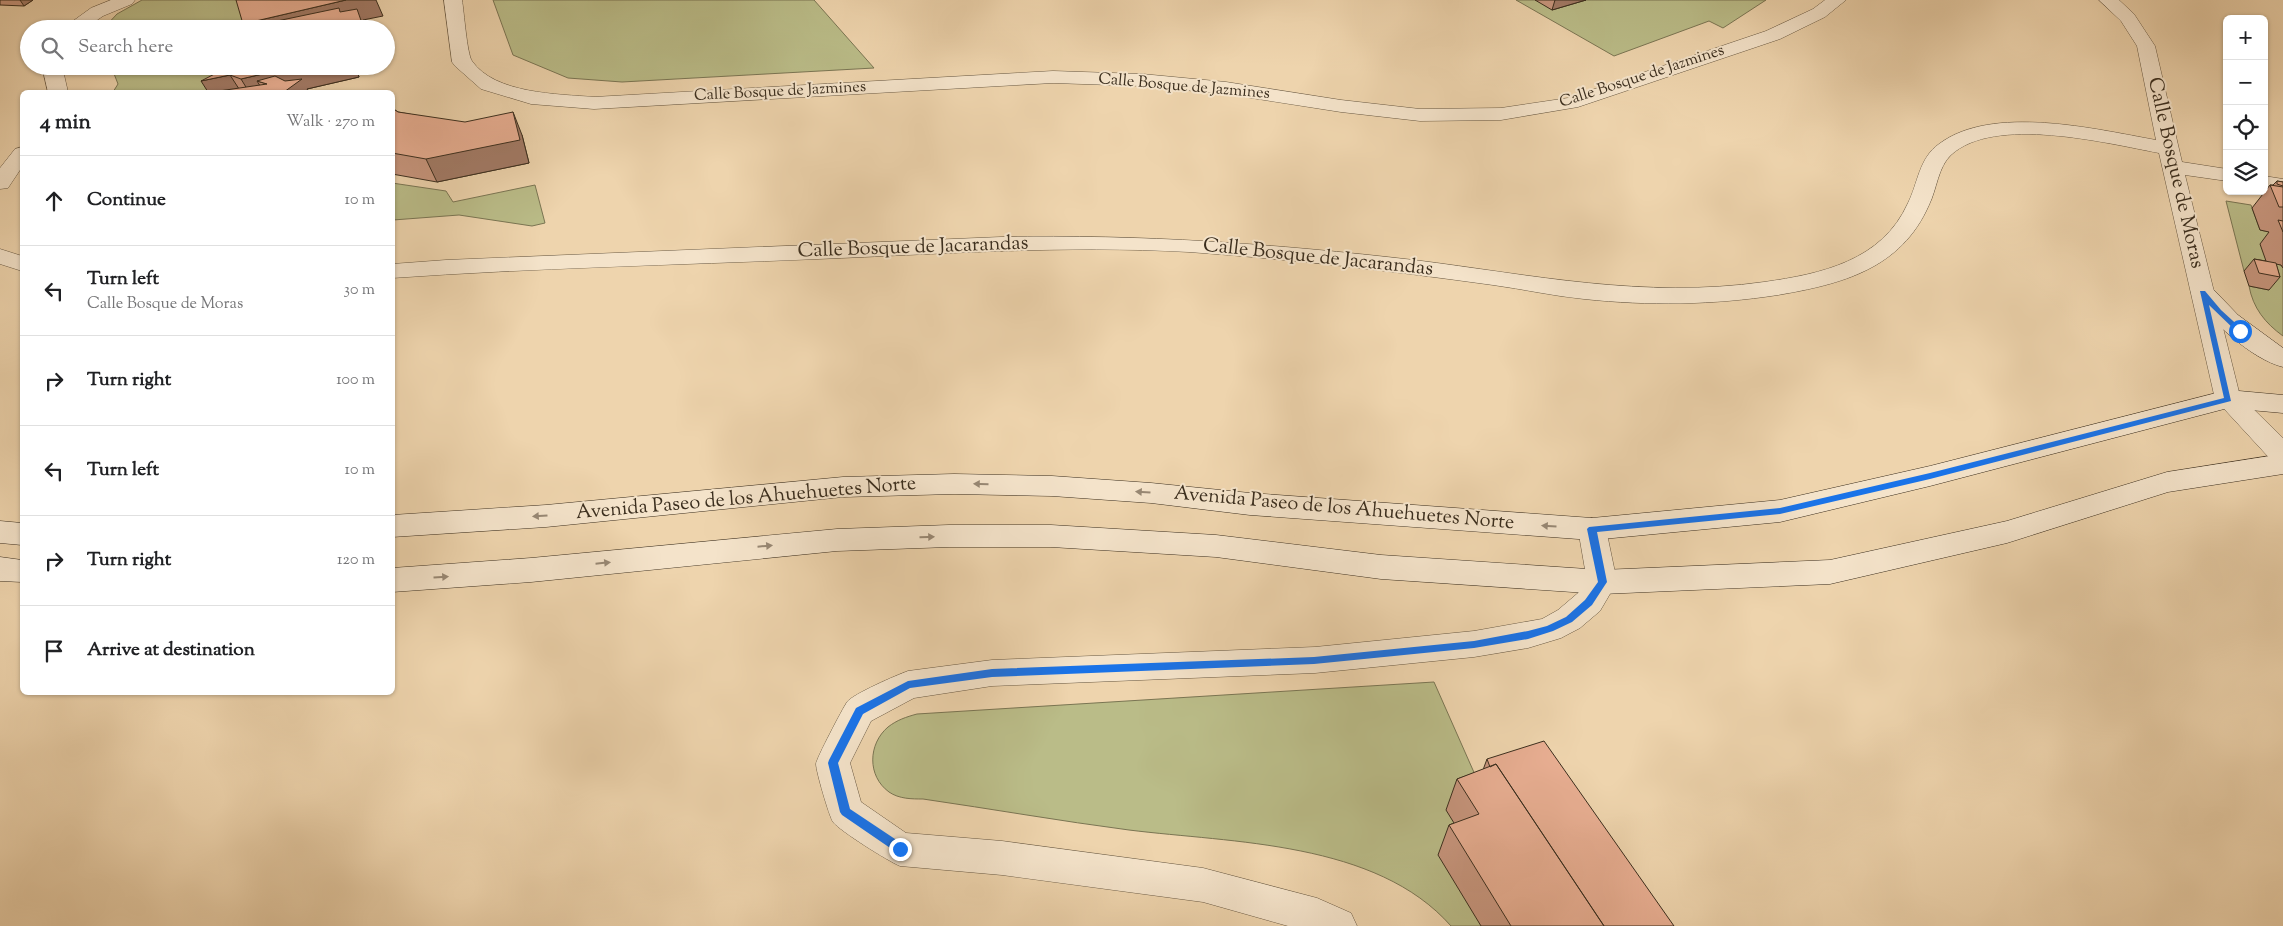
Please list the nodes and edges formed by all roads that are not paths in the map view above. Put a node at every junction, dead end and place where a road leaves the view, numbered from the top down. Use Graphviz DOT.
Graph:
graph roads {
  1 [pos="126,0"];
  2 [pos="453,0"];
  3 [pos="1837,0"];
  4 [pos="2108,0"];
  5 [pos="85,20"];
  6 [pos="54,75"];
  7 [pos="58,90"];
  8 [pos="20,156"];
  9 [pos="2170,157"];
  10 [pos="2223,175"];
  11 [pos="2268,182"];
  12 [pos="0,183"];
  13 [pos="2283,184"];
  14 [pos="0,256"];
  15 [pos="20,263"];
  16 [pos="395,271"];
  17 [pos="2203,292"];
  18 [pos="2283,359"];
  19 [pos="2228,399"];
  20 [pos="2283,404"];
  21 [pos="2283,455"];
  22 [pos="2283,464"];
  23 [pos="395,526"];
  24 [pos="1592,529"];
  25 [pos="0,532"];
  26 [pos="20,534"];
  27 [pos="0,569"];
  28 [pos="20,571"];
  29 [pos="395,580"];
  30 [pos="1602,582"];
  31 [pos="1323,923"];
  1 -- 5 [label="street"];
  2 -- 3 [label="street, Calle Bosque de Jazmines"];
  4 -- 9 [label="street, Calle Bosque de Moras"];
  6 -- 7 [label="street"];
  8 -- 12 [label="street"];
  9 -- 10 [label="street, Calle Bosque de Jacarandas"];
  9 -- 16 [label="street, Calle Bosque de Jacarandas"];
  9 -- 17 [label="street, Calle Bosque de Moras"];
  11 -- 13 [label="street"];
  14 -- 15 [label="street"];
  17 -- 18 [label="street"];
  17 -- 19 [label="street, Calle Bosque de Moras"];
  19 -- 20 [label="street, Avenida Paseo de los Ahuehuetes Norte"];
  19 -- 21 [label="street"];
  19 -- 24 [label="street, Avenida Paseo de los Ahuehuetes Norte"];
  22 -- 30 [label="street"];
  24 -- 23 [label="street, Avenida Paseo de los Ahuehuetes Norte, one-way"];
  24 -- 30 [label="street"];
  25 -- 26 [label="street"];
  27 -- 28 [label="street"];
  29 -- 30 [label="street, one-way"];
  30 -- 31 [label="street"];
}
